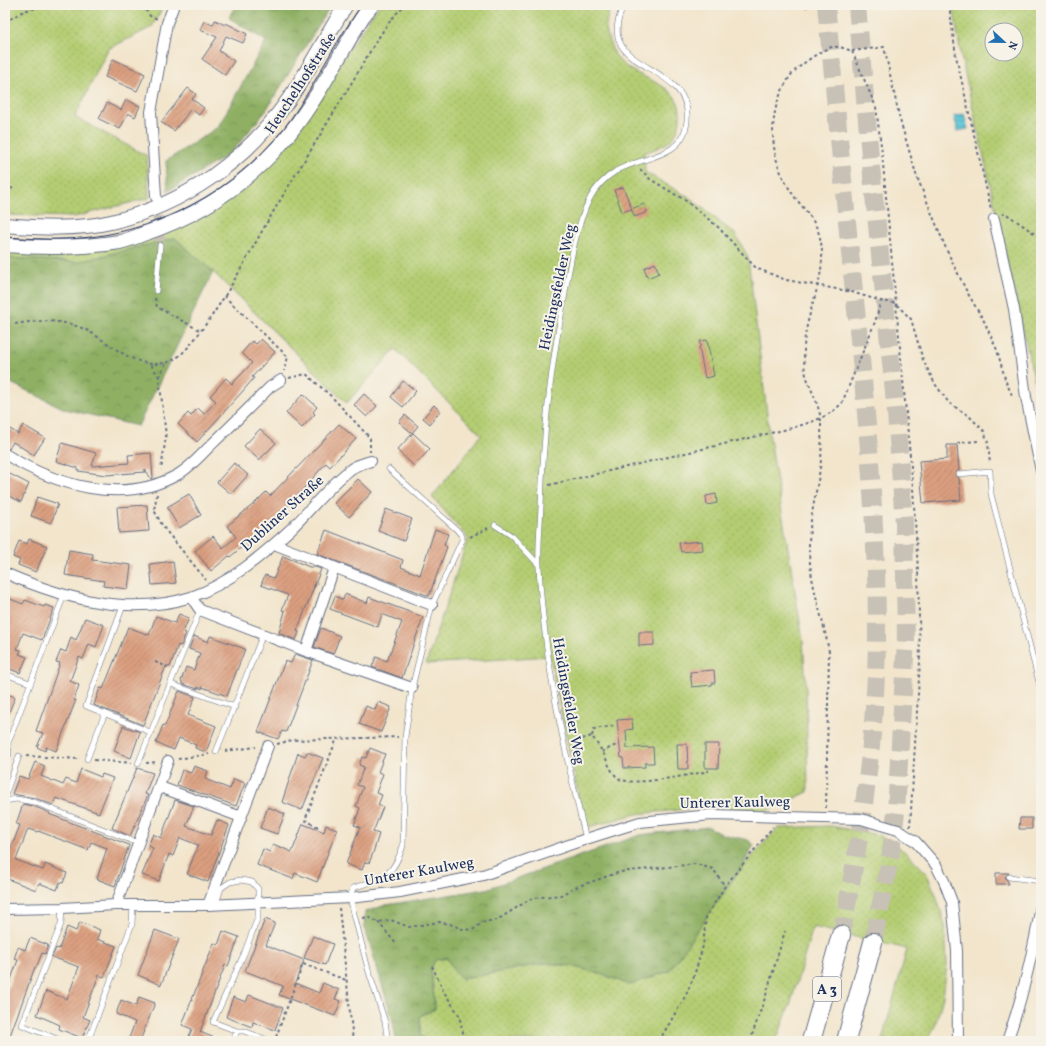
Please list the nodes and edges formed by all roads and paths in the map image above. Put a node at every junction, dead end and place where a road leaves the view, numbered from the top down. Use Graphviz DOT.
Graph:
graph roads {
  1 [pos="49,5"];
  2 [pos="142,5"];
  3 [pos="174,5"];
  4 [pos="346,5"];
  5 [pos="372,5"];
  6 [pos="405,5"];
  7 [pos="624,5"];
  8 [pos="806,5"];
  9 [pos="949,5"];
  10 [pos="807,10"];
  11 [pos="150,16"];
  12 [pos="5,22"];
  13 [pos="852,51"];
  14 [pos="636,164"];
  15 [pos="12,188"];
  16 [pos="5,190"];
  17 [pos="156,197"];
  18 [pos="994,219"];
  19 [pos="5,225"];
  20 [pos="1041,238"];
  21 [pos="5,245"];
  22 [pos="160,245"];
  23 [pos="818,286"];
  24 [pos="156,291"];
  25 [pos="224,296"];
  26 [pos="881,301"];
  27 [pos="895,303"];
  28 [pos="6,326"];
  29 [pos="201,331"];
  30 [pos="288,357"];
  31 [pos="166,363"];
  32 [pos="151,364"];
  33 [pos="306,374"];
  34 [pos="159,377"];
  35 [pos="281,380"];
  36 [pos="1026,396"];
  37 [pos="821,419"];
  38 [pos="370,438"];
  39 [pos="978,442"];
  40 [pos="956,443"];
  41 [pos="5,454"];
  42 [pos="371,461"];
  43 [pos="389,469"];
  44 [pos="990,471"];
  45 [pos="1041,471"];
  46 [pos="959,474"];
  47 [pos="159,482"];
  48 [pos="542,486"];
  49 [pos="495,525"];
  50 [pos="462,540"];
  51 [pos="274,544"];
  52 [pos="539,565"];
  53 [pos="334,568"];
  54 [pos="5,573"];
  55 [pos="212,587"];
  56 [pos="64,595"];
  57 [pos="191,596"];
  58 [pos="432,605"];
  59 [pos="123,606"];
  60 [pos="200,610"];
  61 [pos="263,634"];
  62 [pos="306,651"];
  63 [pos="155,662"];
  64 [pos="176,670"];
  65 [pos="5,674"];
  66 [pos="30,683"];
  67 [pos="171,684"];
  68 [pos="412,688"];
  69 [pos="1041,690"];
  70 [pos="235,707"];
  71 [pos="104,713"];
  72 [pos="614,726"];
  73 [pos="150,732"];
  74 [pos="592,736"];
  75 [pos="405,737"];
  76 [pos="337,738"];
  77 [pos="562,745"];
  78 [pos="616,745"];
  79 [pos="268,746"];
  80 [pos="216,752"];
  81 [pos="602,752"];
  82 [pos="9,754"];
  83 [pos="19,756"];
  84 [pos="87,759"];
  85 [pos="168,761"];
  86 [pos="138,764"];
  87 [pos="709,771"];
  88 [pos="160,787"];
  89 [pos="5,796"];
  90 [pos="5,801"];
  91 [pos="782,816"];
  92 [pos="241,817"];
  93 [pos="826,817"];
  94 [pos="318,826"];
  95 [pos="909,837"];
  96 [pos="586,839"];
  97 [pos="138,843"];
  98 [pos="1009,877"];
  99 [pos="1041,881"];
  100 [pos="725,886"];
  101 [pos="350,898"];
  102 [pos="338,899"];
  103 [pos="259,902"];
  104 [pos="212,904"];
  105 [pos="116,905"];
  106 [pos="133,905"];
  107 [pos="1041,906"];
  108 [pos="62,908"];
  109 [pos="5,909"];
  110 [pos="355,919"];
  111 [pos="378,922"];
  112 [pos="785,931"];
  113 [pos="841,936"];
  114 [pos="873,942"];
  115 [pos="397,945"];
  116 [pos="432,966"];
  117 [pos="346,980"];
  118 [pos="237,1030"];
  119 [pos="44,1035"];
  120 [pos="955,1039"];
  121 [pos="41,1041"];
  122 [pos="62,1041"];
  123 [pos="88,1041"];
  124 [pos="233,1041"];
  125 [pos="270,1041"];
  126 [pos="274,1041"];
  127 [pos="353,1041"];
  128 [pos="388,1041"];
  129 [pos="465,1041"];
  130 [pos="659,1041"];
  131 [pos="750,1041"];
  132 [pos="811,1041"];
  133 [pos="846,1041"];
  134 [pos="1007,1041"];
  1 -- 12 [label="path"];
  2 -- 11 [label="path"];
  3 -- 17 [label="street"];
  4 -- 19 [label="main road, Heuchelhofstraße"];
  5 -- 21 [label="main road, Heuchelhofstraße"];
  6 -- 25 [label="path"];
  7 -- 14 [label="lane, Heidingsfelder Weg"];
  8 -- 10 [label="path"];
  9 -- 18 [label="path"];
  13 -- 23 [label="path"];
  13 -- 27 [label="path"];
  13 -- 36 [label="path"];
  14 -- 23 [label="path"];
  14 -- 48 [label="lane, Heidingsfelder Weg"];
  15 -- 16 [label="path"];
  18 -- 20 [label="path"];
  18 -- 36 [label="street"];
  22 -- 24 [label="lane"];
  23 -- 26 [label="path"];
  23 -- 37 [label="path"];
  24 -- 29 [label="path"];
  25 -- 29 [label="path"];
  25 -- 30 [label="path"];
  26 -- 27 [label="path"];
  26 -- 37 [label="path"];
  27 -- 44 [label="path"];
  27 -- 95 [label="path"];
  28 -- 32 [label="path"];
  29 -- 31 [label="path"];
  31 -- 32 [label="path"];
  31 -- 34 [label="path"];
  32 -- 34 [label="path"];
  33 -- 38 [label="path"];
  34 -- 47 [label="path"];
  35 -- 47 [label="street"];
  36 -- 45 [label="street"];
  37 -- 48 [label="path"];
  37 -- 93 [label="path"];
  39 -- 40 [label="path"];
  41 -- 47 [label="street"];
  42 -- 51 [label="street, Dubliner Straße"];
  43 -- 50 [label="lane"];
  44 -- 46 [label="lane"];
  44 -- 69 [label="lane"];
  47 -- 55 [label="path"];
  48 -- 52 [label="lane, Heidingsfelder Weg"];
  49 -- 50 [label="path"];
  49 -- 52 [label="lane"];
  50 -- 58 [label="lane"];
  51 -- 53 [label="street"];
  51 -- 55 [label="street, Dubliner Straße"];
  52 -- 77 [label="lane, Heidingsfelder Weg"];
  53 -- 58 [label="street"];
  53 -- 62 [label="street"];
  54 -- 56 [label="street, Dubliner Straße"];
  55 -- 57 [label="street, Dubliner Straße"];
  56 -- 59 [label="street, Dubliner Straße"];
  56 -- 66 [label="lane"];
  57 -- 59 [label="street, Dubliner Straße"];
  57 -- 60 [label="street"];
  58 -- 68 [label="lane"];
  59 -- 71 [label="lane"];
  60 -- 61 [label="street"];
  60 -- 64 [label="lane"];
  61 -- 62 [label="street"];
  61 -- 70 [label="lane"];
  62 -- 68 [label="street"];
  63 -- 64 [label="path"];
  64 -- 67 [label="lane"];
  65 -- 66 [label="lane"];
  66 -- 82 [label="lane"];
  67 -- 70 [label="lane"];
  67 -- 73 [label="lane"];
  68 -- 75 [label="lane"];
  70 -- 80 [label="lane"];
  71 -- 73 [label="lane"];
  71 -- 84 [label="lane"];
  72 -- 74 [label="path"];
  73 -- 86 [label="lane"];
  74 -- 77 [label="path"];
  74 -- 81 [label="path"];
  75 -- 76 [label="path"];
  75 -- 101 [label="lane"];
  76 -- 79 [label="path"];
  76 -- 94 [label="path"];
  77 -- 96 [label="lane, Heidingsfelder Weg"];
  78 -- 81 [label="path"];
  79 -- 80 [label="path"];
  79 -- 92 [label="street"];
  80 -- 85 [label="path"];
  81 -- 87 [label="path"];
  83 -- 84 [label="path"];
  83 -- 89 [label="lane"];
  84 -- 86 [label="path"];
  85 -- 86 [label="path"];
  85 -- 88 [label="street"];
  88 -- 92 [label="street"];
  88 -- 97 [label="street"];
  90 -- 97 [label="lane"];
  91 -- 93 [label="street, Unterer Kaulweg"];
  91 -- 96 [label="street, Unterer Kaulweg"];
  91 -- 100 [label="path"];
  92 -- 104 [label="street"];
  93 -- 95 [label="street, Unterer Kaulweg"];
  95 -- 120 [label="street, Unterer Kaulweg"];
  96 -- 101 [label="street, Unterer Kaulweg"];
  97 -- 105 [label="street"];
  98 -- 99 [label="lane"];
  100 -- 111 [label="path"];
  100 -- 130 [label="path"];
  101 -- 102 [label="street, Unterer Kaulweg"];
  101 -- 110 [label="lane"];
  102 -- 103 [label="street, Unterer Kaulweg"];
  102 -- 117 [label="path"];
  103 -- 104 [label="street, Unterer Kaulweg"];
  103 -- 104 [label="lane"];
  103 -- 118 [label="lane"];
  104 -- 106 [label="street, Unterer Kaulweg"];
  105 -- 106 [label="street, Unterer Kaulweg"];
  105 -- 108 [label="street, Unterer Kaulweg"];
  106 -- 123 [label="lane"];
  107 -- 134 [label="street"];
  108 -- 109 [label="street, Unterer Kaulweg"];
  108 -- 119 [label="lane"];
  110 -- 111 [label="path"];
  110 -- 128 [label="lane"];
  111 -- 115 [label="path"];
  112 -- 131 [label="path"];
  113 -- 132 [label="highway, A 3"];
  114 -- 133 [label="highway, A 3"];
  116 -- 129 [label="path"];
  117 -- 126 [label="path"];
  117 -- 127 [label="path"];
  118 -- 124 [label="lane"];
  118 -- 125 [label="lane"];
  119 -- 121 [label="lane"];
  119 -- 122 [label="lane"];
}
